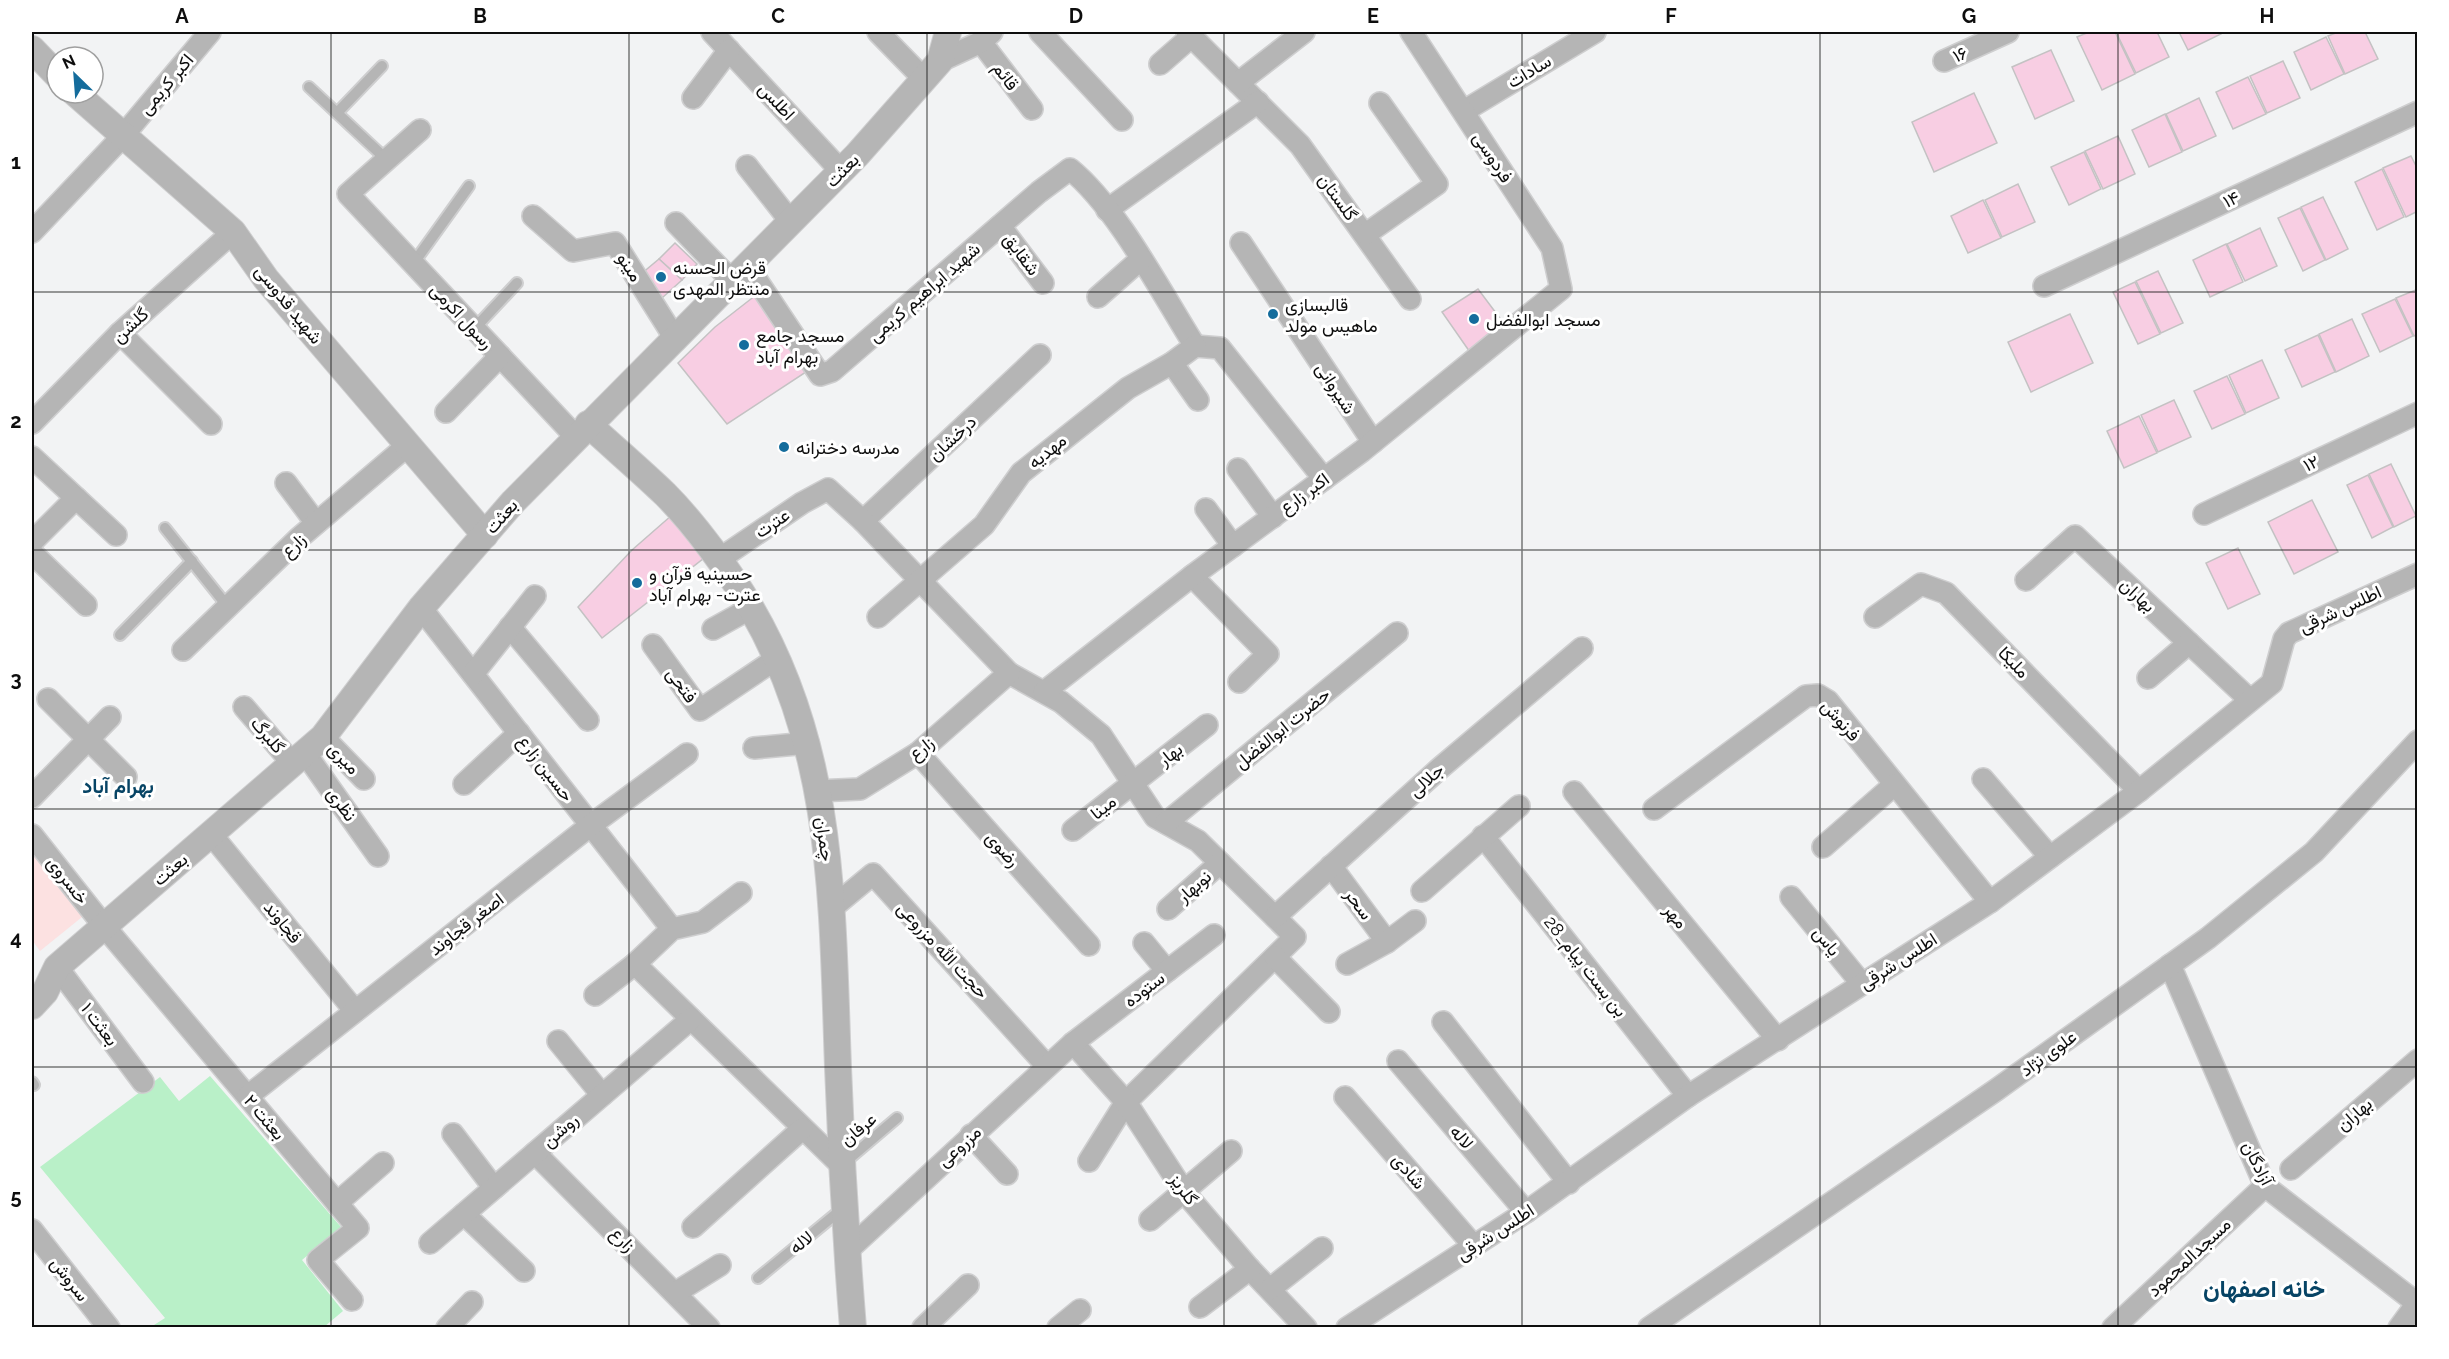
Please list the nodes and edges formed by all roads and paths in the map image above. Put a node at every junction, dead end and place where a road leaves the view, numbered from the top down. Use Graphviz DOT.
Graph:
graph roads {
  1 [pos="210,32"];
  2 [pos="712,32"];
  3 [pos="878,32"];
  4 [pos="948,32"];
  5 [pos="1040,32"];
  6 [pos="1304,32"];
  7 [pos="1412,32"];
  8 [pos="1595,32"];
  9 [pos="2008,32"];
  10 [pos="1190,34"];
  11 [pos="986,37"];
  12 [pos="32,49"];
  13 [pos="729,50"];
  14 [pos="1944,61"];
  15 [pos="45,63"];
  16 [pos="1160,64"];
  17 [pos="382,66"];
  18 [pos="932,70"];
  19 [pos="1238,82"];
  20 [pos="309,87"];
  21 [pos="693,98"];
  22 [pos="1258,102"];
  23 [pos="1380,103"];
  24 [pos="88,105"];
  25 [pos="1032,109"];
  26 [pos="1464,111"];
  27 [pos="2418,112"];
  28 [pos="337,113"];
  29 [pos="1122,120"];
  30 [pos="420,130"];
  31 [pos="122,137"];
  32 [pos="387,160"];
  33 [pos="747,166"];
  34 [pos="841,171"];
  35 [pos="469,186"];
  36 [pos="1107,210"];
  37 [pos="533,216"];
  38 [pos="791,222"];
  39 [pos="676,223"];
  40 [pos="1000,226"];
  41 [pos="32,232"];
  42 [pos="233,232"];
  43 [pos="1366,234"];
  44 [pos="1241,243"];
  45 [pos="1141,260"];
  46 [pos="413,264"];
  47 [pos="740,275"];
  48 [pos="517,283"];
  49 [pos="1043,283"];
  50 [pos="2044,286"];
  51 [pos="1561,289"];
  52 [pos="1098,297"];
  53 [pos="1410,299"];
  54 [pos="474,329"];
  55 [pos="120,333"];
  56 [pos="676,340"];
  57 [pos="1195,346"];
  58 [pos="1040,355"];
  59 [pos="500,356"];
  60 [pos="1172,363"];
  61 [pos="1198,400"];
  62 [pos="446,412"];
  63 [pos="2418,413"];
  64 [pos="32,423"];
  65 [pos="211,424"];
  66 [pos="582,431"];
  67 [pos="1372,442"];
  68 [pos="408,445"];
  69 [pos="32,457"];
  70 [pos="1238,469"];
  71 [pos="1324,479"];
  72 [pos="286,483"];
  73 [pos="76,498"];
  74 [pos="1206,510"];
  75 [pos="2204,514"];
  76 [pos="1273,517"];
  77 [pos="863,521"];
  78 [pos="316,523"];
  79 [pos="165,528"];
  80 [pos="116,535"];
  81 [pos="484,535"];
  82 [pos="32,542"];
  83 [pos="1233,546"];
  84 [pos="32,553"];
  85 [pos="718,560"];
  86 [pos="192,561"];
  87 [pos="2418,574"];
  88 [pos="1192,576"];
  89 [pos="920,580"];
  90 [pos="2026,580"];
  91 [pos="535,596"];
  92 [pos="86,605"];
  93 [pos="228,607"];
  94 [pos="421,608"];
  95 [pos="751,608"];
  96 [pos="878,617"];
  97 [pos="1875,617"];
  98 [pos="510,627"];
  99 [pos="713,629"];
  100 [pos="1397,633"];
  101 [pos="120,635"];
  102 [pos="2189,643"];
  103 [pos="653,645"];
  104 [pos="1582,648"];
  105 [pos="183,650"];
  106 [pos="776,659"];
  107 [pos="1009,673"];
  108 [pos="472,674"];
  109 [pos="2148,678"];
  110 [pos="1239,682"];
  111 [pos="1044,692"];
  112 [pos="48,699"];
  113 [pos="2250,700"];
  114 [pos="244,707"];
  115 [pos="110,717"];
  116 [pos="588,720"];
  117 [pos="1207,725"];
  118 [pos="519,733"];
  119 [pos="89,738"];
  120 [pos="2418,741"];
  121 [pos="808,743"];
  122 [pos="754,748"];
  123 [pos="307,751"];
  124 [pos="918,753"];
  125 [pos="687,754"];
  126 [pos="126,777"];
  127 [pos="364,779"];
  128 [pos="1983,779"];
  129 [pos="465,784"];
  130 [pos="1133,784"];
  131 [pos="1894,785"];
  132 [pos="817,791"];
  133 [pos="2139,791"];
  134 [pos="1574,792"];
  135 [pos="32,797"];
  136 [pos="1519,806"];
  137 [pos="1654,809"];
  138 [pos="1166,823"];
  139 [pos="591,825"];
  140 [pos="1073,830"];
  141 [pos="211,834"];
  142 [pos="32,835"];
  143 [pos="1483,836"];
  144 [pos="1823,847"];
  145 [pos="378,856"];
  146 [pos="2050,857"];
  147 [pos="1220,863"];
  148 [pos="1331,866"];
  149 [pos="1422,891"];
  150 [pos="741,893"];
  151 [pos="1791,897"];
  152 [pos="1990,902"];
  153 [pos="832,909"];
  154 [pos="1168,909"];
  155 [pos="1275,917"];
  156 [pos="1415,921"];
  157 [pos="104,926"];
  158 [pos="672,929"];
  159 [pos="1214,935"];
  160 [pos="1388,942"];
  161 [pos="1144,943"];
  162 [pos="1089,945"];
  163 [pos="1275,957"];
  164 [pos="635,964"];
  165 [pos="1347,964"];
  166 [pos="2170,965"];
  167 [pos="57,967"];
  168 [pos="1167,971"];
  169 [pos="1862,984"];
  170 [pos="595,995"];
  171 [pos="38,999"];
  172 [pos="355,1011"];
  173 [pos="1329,1012"];
  174 [pos="691,1018"];
  175 [pos="1443,1022"];
  176 [pos="1778,1040"];
  177 [pos="558,1041"];
  178 [pos="1073,1043"];
  179 [pos="2418,1060"];
  180 [pos="1398,1061"];
  181 [pos="1047,1066"];
  182 [pos="144,1082"];
  183 [pos="602,1095"];
  184 [pos="248,1096"];
  185 [pos="1688,1096"];
  186 [pos="1345,1097"];
  187 [pos="1126,1102"];
  188 [pos="897,1118"];
  189 [pos="802,1129"];
  190 [pos="453,1134"];
  191 [pos="971,1135"];
  192 [pos="1231,1151"];
  193 [pos="535,1153"];
  194 [pos="1089,1161"];
  195 [pos="383,1162"];
  196 [pos="841,1165"];
  197 [pos="2291,1169"];
  198 [pos="1007,1174"];
  199 [pos="1569,1182"];
  200 [pos="2265,1186"];
  201 [pos="494,1188"];
  202 [pos="1185,1193"];
  203 [pos="337,1203"];
  204 [pos="844,1207"];
  205 [pos="1526,1212"];
  206 [pos="464,1214"];
  207 [pos="1150,1220"];
  208 [pos="693,1227"];
  209 [pos="32,1230"];
  210 [pos="430,1243"];
  211 [pos="1473,1245"];
  212 [pos="1322,1248"];
  213 [pos="847,1251"];
  214 [pos="720,1265"];
  215 [pos="1250,1269"];
  216 [pos="524,1271"];
  217 [pos="758,1278"];
  218 [pos="968,1285"];
  219 [pos="1270,1289"];
  220 [pos="675,1293"];
  221 [pos="351,1300"];
  222 [pos="472,1302"];
  223 [pos="2417,1303"];
  224 [pos="1200,1307"];
  225 [pos="1080,1310"];
  226 [pos="109,1328"];
  227 [pos="447,1328"];
  228 [pos="709,1328"];
  229 [pos="853,1328"];
  230 [pos="923,1328"];
  231 [pos="1058,1328"];
  232 [pos="1306,1328"];
  233 [pos="1347,1328"];
  234 [pos="1648,1328"];
  235 [pos="2113,1328"];
  236 [pos="2399,1328"];
  1 -- 31 [label="street, اکبر کریمی"];
  2 -- 13 [label="street, اطلس"];
  3 -- 18 [label="street"];
  4 -- 18 [label="street, بعثت"];
  5 -- 29 [label="street"];
  6 -- 19 [label="street"];
  7 -- 26 [label="street, فردوسی"];
  8 -- 26 [label="street, سادات"];
  9 -- 14 [label="street, ۱۶"];
  10 -- 16 [label="street"];
  10 -- 19 [label="street, گلستان"];
  11 -- 18 [label="street"];
  11 -- 25 [label="street, قائم"];
  12 -- 15 [label="street"];
  13 -- 21 [label="street"];
  13 -- 34 [label="street, اطلس"];
  17 -- 28 [label="lane"];
  18 -- 34 [label="street, بعثت"];
  19 -- 22 [label="street, گلستان"];
  20 -- 28 [label="lane"];
  22 -- 36 [label="street"];
  22 -- 43 [label="street, گلستان"];
  23 -- 43 [label="street"];
  24 -- 31 [label="street, شهید قدوسی"];
  26 -- 51 [label="street, فردوسی"];
  27 -- 50 [label="street, ۱۴"];
  28 -- 32 [label="lane"];
  30 -- 32 [label="street"];
  31 -- 41 [label="street, اکبر کریمی"];
  31 -- 42 [label="street, شهید قدوسی"];
  32 -- 46 [label="street, رسول اکرمی"];
  33 -- 38 [label="street"];
  34 -- 38 [label="street, بعثت"];
  35 -- 46 [label="lane"];
  36 -- 40 [label="street, شهید ابراهیم کریمی"];
  36 -- 45 [label="street"];
  37 -- 56 [label="street, مینو"];
  38 -- 47 [label="street, بعثت"];
  39 -- 47 [label="street"];
  40 -- 47 [label="street, شهید ابراهیم کریمی"];
  40 -- 49 [label="street, شقایق"];
  42 -- 55 [label="street, گلشن"];
  42 -- 68 [label="street, شهید قدوسی"];
  43 -- 53 [label="street, گلستان"];
  44 -- 67 [label="street, شیروانی"];
  45 -- 52 [label="street"];
  45 -- 57 [label="street"];
  46 -- 54 [label="street, رسول اکرمی"];
  47 -- 56 [label="street, بعثت"];
  48 -- 54 [label="lane"];
  51 -- 67 [label="street, اکبر زارع"];
  54 -- 59 [label="street, رسول اکرمی"];
  55 -- 64 [label="street, گلشن"];
  55 -- 65 [label="street"];
  56 -- 66 [label="street, بعثت"];
  57 -- 60 [label="street, مهدیه"];
  57 -- 71 [label="street"];
  58 -- 77 [label="street, درخشان"];
  59 -- 62 [label="street"];
  59 -- 66 [label="street, رسول اکرمی"];
  60 -- 61 [label="street"];
  60 -- 89 [label="street, مهدیه"];
  63 -- 75 [label="street, ۱۲"];
  66 -- 81 [label="street, بعثت"];
  66 -- 85 [label="street, چمران"];
  67 -- 71 [label="street, اکبر زارع"];
  68 -- 78 [label="street, زارع"];
  68 -- 81 [label="street, شهید قدوسی"];
  69 -- 73 [label="street"];
  70 -- 76 [label="street"];
  71 -- 76 [label="street, اکبر زارع"];
  72 -- 78 [label="street"];
  73 -- 80 [label="street"];
  73 -- 82 [label="street"];
  74 -- 83 [label="street"];
  76 -- 83 [label="street, اکبر زارع"];
  77 -- 85 [label="street, عترت"];
  77 -- 89 [label="street"];
  78 -- 93 [label="street, زارع"];
  79 -- 86 [label="lane"];
  81 -- 94 [label="street, بعثت"];
  83 -- 88 [label="street, اکبر زارع"];
  84 -- 92 [label="street"];
  85 -- 95 [label="street, چمران"];
  86 -- 93 [label="lane"];
  86 -- 101 [label="lane"];
  87 -- 113 [label="street, اطلس شرقی"];
  88 -- 110 [label="street"];
  88 -- 111 [label="street, اکبر زارع"];
  89 -- 96 [label="street, مهدیه"];
  89 -- 107 [label="street"];
  90 -- 102 [label="street, بهاران"];
  91 -- 98 [label="street"];
  93 -- 105 [label="street, زارع"];
  94 -- 108 [label="street, حسین زارع"];
  94 -- 123 [label="street, بعثت"];
  95 -- 99 [label="street"];
  95 -- 106 [label="street, چمران"];
  97 -- 133 [label="street, ملیکا"];
  98 -- 108 [label="street"];
  98 -- 116 [label="street"];
  100 -- 138 [label="street, حضرت ابوالفضل"];
  102 -- 109 [label="street"];
  102 -- 113 [label="street, بهاران"];
  103 -- 106 [label="street, فتحی"];
  104 -- 148 [label="street, جلالی"];
  106 -- 121 [label="street, چمران"];
  107 -- 111 [label="street"];
  107 -- 124 [label="street, زارع"];
  108 -- 118 [label="street, حسین زارع"];
  111 -- 130 [label="street"];
  112 -- 119 [label="street"];
  113 -- 133 [label="street, اطلس شرقی"];
  114 -- 123 [label="street, گلبرگ"];
  115 -- 119 [label="street"];
  117 -- 130 [label="street, بهار"];
  118 -- 129 [label="street"];
  118 -- 139 [label="street, حسین زارع"];
  119 -- 126 [label="street"];
  119 -- 135 [label="street"];
  120 -- 166 [label="street, علوی نژاد"];
  121 -- 122 [label="street"];
  121 -- 132 [label="street, چمران"];
  123 -- 127 [label="street, میری"];
  123 -- 141 [label="street, بعثت"];
  123 -- 145 [label="street, نظری"];
  124 -- 132 [label="street, زارع"];
  124 -- 162 [label="street, رضوی"];
  125 -- 139 [label="street, اصغر قجاوند"];
  128 -- 146 [label="street"];
  130 -- 138 [label="street"];
  130 -- 140 [label="street, مینا"];
  131 -- 137 [label="street, فرنوش"];
  131 -- 144 [label="street"];
  131 -- 152 [label="street, فرنوش"];
  132 -- 153 [label="street, چمران"];
  133 -- 146 [label="street, اطلس شرقی"];
  134 -- 176 [label="street, مهر"];
  136 -- 143 [label="street"];
  138 -- 147 [label="street"];
  139 -- 158 [label="street, حسین زارع"];
  139 -- 172 [label="street, اصغر قجاوند"];
  141 -- 157 [label="street, بعثت"];
  141 -- 172 [label="street, قجاوند"];
  142 -- 157 [label="street, خسروی"];
  143 -- 149 [label="street"];
  143 -- 185 [label="street, بن بست پیام_28"];
  146 -- 152 [label="street, اطلس شرقی"];
  147 -- 154 [label="street, نوبهار"];
  147 -- 155 [label="street"];
  148 -- 155 [label="street, جلالی"];
  148 -- 160 [label="street, سحر"];
  150 -- 158 [label="street"];
  151 -- 169 [label="street, یاس"];
  152 -- 169 [label="street, اطلس شرقی"];
  153 -- 181 [label="street, حجت الله مزروعی"];
  153 -- 196 [label="street, چمران"];
  155 -- 163 [label="street"];
  156 -- 160 [label="street"];
  157 -- 167 [label="street, بعثت"];
  157 -- 184 [label="street, بعثت ۲"];
  158 -- 164 [label="street"];
  159 -- 168 [label="street, ستوده"];
  160 -- 165 [label="street"];
  161 -- 168 [label="street"];
  163 -- 173 [label="street"];
  163 -- 187 [label="street"];
  164 -- 170 [label="street"];
  164 -- 174 [label="street"];
  166 -- 200 [label="street, آزادگان"];
  166 -- 234 [label="street, علوی نژاد"];
  167 -- 171 [label="street, بعثت"];
  167 -- 182 [label="street, بعثت ۱"];
  168 -- 178 [label="street, ستوده"];
  169 -- 176 [label="street, اطلس شرقی"];
  172 -- 184 [label="street, اصغر قجاوند"];
  174 -- 183 [label="street, روشن"];
  174 -- 189 [label="street"];
  175 -- 199 [label="street"];
  176 -- 185 [label="street, اطلس شرقی"];
  177 -- 183 [label="street"];
  178 -- 181 [label="street, مزروعی"];
  178 -- 187 [label="street, گلریز"];
  179 -- 197 [label="street, بهاران"];
  180 -- 205 [label="street, لاله"];
  181 -- 191 [label="street, مزروعی"];
  183 -- 193 [label="street, روشن"];
  184 -- 203 [label="street, بعثت ۲"];
  185 -- 199 [label="street, اطلس شرقی"];
  186 -- 211 [label="street, شادی"];
  187 -- 194 [label="street"];
  187 -- 202 [label="street, گلریز"];
  188 -- 196 [label="lane, عرفان"];
  189 -- 196 [label="street"];
  189 -- 208 [label="street"];
  190 -- 201 [label="street"];
  191 -- 198 [label="street"];
  191 -- 213 [label="street, مزروعی"];
  192 -- 202 [label="street"];
  193 -- 201 [label="street, روشن"];
  193 -- 220 [label="street, زارع"];
  195 -- 203 [label="street"];
  196 -- 204 [label="street, چمران"];
  199 -- 205 [label="street, اطلس شرقی"];
  200 -- 223 [label="street, آزادگان"];
  200 -- 235 [label="street, مسجدالمحمود"];
  201 -- 206 [label="street, روشن"];
  202 -- 207 [label="street"];
  202 -- 215 [label="street, گلریز"];
  203 -- 221 [label="street, بعثت ۲"];
  204 -- 213 [label="street, چمران"];
  204 -- 217 [label="lane, لاله"];
  205 -- 211 [label="street, اطلس شرقی"];
  206 -- 210 [label="street, روشن"];
  206 -- 216 [label="street"];
  209 -- 226 [label="street, سروش"];
  211 -- 233 [label="street, اطلس شرقی"];
  212 -- 219 [label="street"];
  213 -- 229 [label="street, چمران"];
  214 -- 220 [label="street"];
  215 -- 219 [label="street, گلریز"];
  215 -- 224 [label="street"];
  218 -- 230 [label="street"];
  219 -- 232 [label="street, گلریز"];
  220 -- 228 [label="street, زارع"];
  222 -- 227 [label="street"];
  223 -- 236 [label="street"];
  225 -- 231 [label="street"];
}
